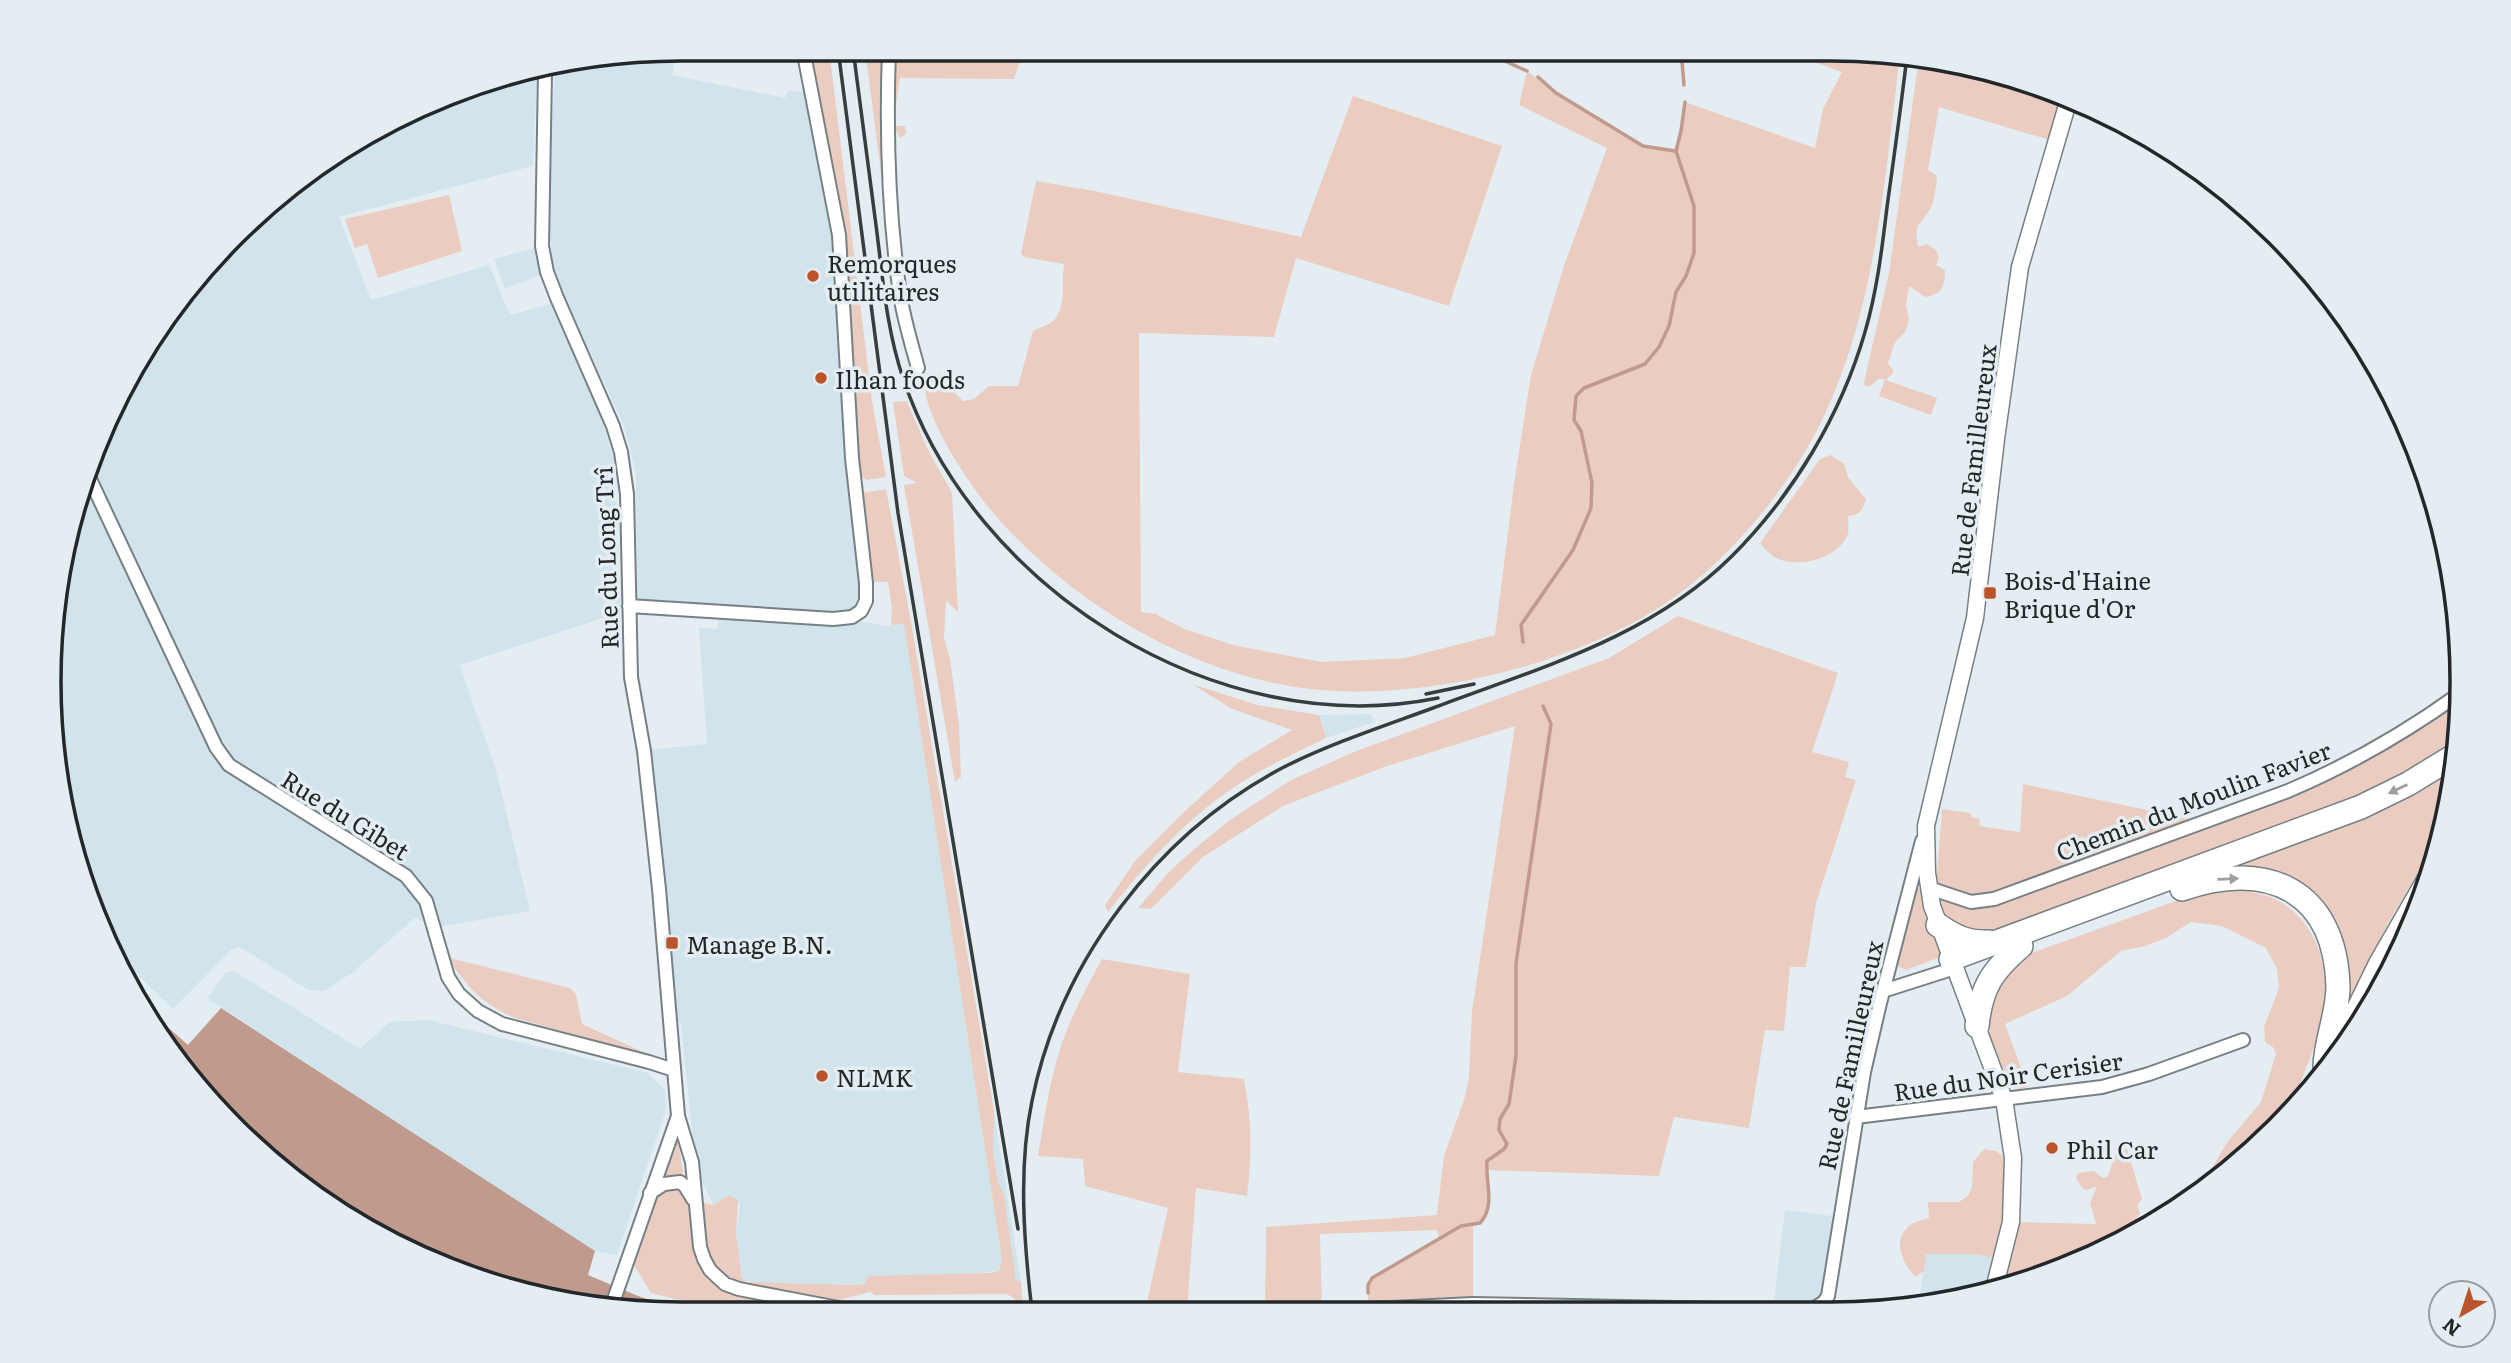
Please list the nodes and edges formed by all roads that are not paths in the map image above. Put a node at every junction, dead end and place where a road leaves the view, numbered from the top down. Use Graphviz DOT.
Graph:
graph roads {
  1 [pos="805,61"];
  2 [pos="889,61"];
  3 [pos="545,76"];
  4 [pos="2066,108"];
  5 [pos="918,368"];
  6 [pos="93,485"];
  7 [pos="629,606"];
  8 [pos="2449,701"];
  9 [pos="2444,762"];
  10 [pos="1926,826"];
  11 [pos="1929,888"];
  12 [pos="1938,925"];
  13 [pos="2010,943"];
  14 [pos="2389,949"];
  15 [pos="1953,964"];
  16 [pos="1883,991"];
  17 [pos="2366,993"];
  18 [pos="1977,1026"];
  19 [pos="2243,1040"];
  20 [pos="2328,1050"];
  21 [pos="674,1070"];
  22 [pos="2004,1099"];
  23 [pos="678,1116"];
  24 [pos="1856,1117"];
  25 [pos="649,1193"];
  26 [pos="695,1201"];
  27 [pos="1997,1279"];
  28 [pos="615,1297"];
  29 [pos="806,1302"];
  30 [pos="1824,1302"];
  1 -- 7 [label="street"];
  2 -- 5 [label="street"];
  3 -- 7 [label="street, Rue du Long Trî"];
  4 -- 10 [label="street, Rue de Familleureux"];
  6 -- 21 [label="street, Rue du Gibet"];
  7 -- 21 [label="street, Rue du Long Trî"];
  8 -- 11 [label="street, Chemin du Moulin Favier"];
  9 -- 13 [label="highway, one-way"];
  10 -- 11 [label="street, Rue de Familleureux"];
  10 -- 16 [label="street, Rue de Familleureux"];
  11 -- 12 [label="street, Rue de Familleureux"];
  12 -- 13 [label="highway"];
  12 -- 15 [label="street, Rue de Familleureux"];
  13 -- 15 [label="highway"];
  13 -- 18 [label="highway"];
  13 -- 20 [label="highway, one-way"];
  14 -- 17 [label="highway"];
  15 -- 16 [label="street"];
  15 -- 18 [label="street, Rue de Familleureux"];
  16 -- 24 [label="street, Rue de Familleureux"];
  18 -- 22 [label="street, Rue de Familleureux"];
  19 -- 22 [label="street, Rue du Noir Cerisier"];
  21 -- 23 [label="street, Rue du Long Trî"];
  22 -- 24 [label="street, Rue du Noir Cerisier"];
  22 -- 27 [label="street, Rue de Familleureux"];
  23 -- 25 [label="street"];
  23 -- 26 [label="street"];
  24 -- 30 [label="street, Rue de Familleureux"];
  25 -- 26 [label="street"];
  25 -- 28 [label="street"];
  26 -- 29 [label="street"];
}
